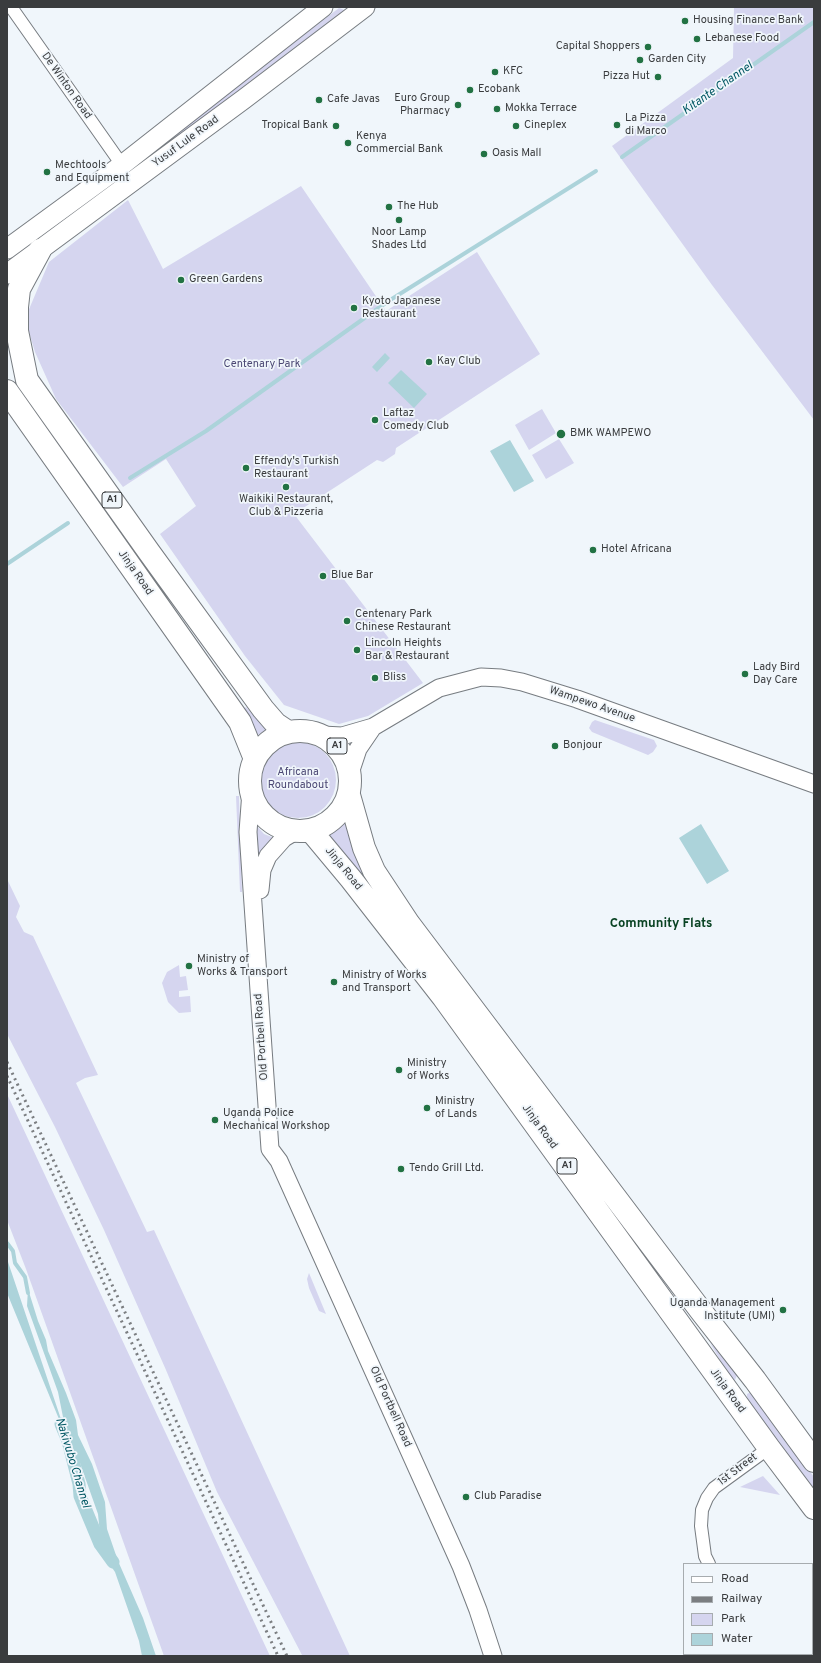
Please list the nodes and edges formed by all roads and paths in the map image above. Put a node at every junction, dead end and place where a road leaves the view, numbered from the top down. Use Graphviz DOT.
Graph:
graph roads {
  1 [pos="11,7"];
  2 [pos="323,7"];
  3 [pos="365,7"];
  4 [pos="122,165"];
  5 [pos="7,249"];
  6 [pos="40,250"];
  7 [pos="7,274"];
  8 [pos="7,352"];
  9 [pos="27,380"];
  10 [pos="7,392"];
  11 [pos="373,726"];
  12 [pos="288,732"];
  13 [pos="322,735"];
  14 [pos="255,759"];
  15 [pos="350,773"];
  16 [pos="814,784"];
  17 [pos="251,791"];
  18 [pos="349,795"];
  19 [pos="303,831"];
  20 [pos="279,1161"];
  21 [pos="755,1380"];
  22 [pos="733,1399"];
  23 [pos="769,1448"];
  24 [pos="814,1461"];
  25 [pos="811,1499"];
  26 [pos="708,1563"];
  27 [pos="493,1656"];
  1 -- 4 [label="street, De Winton Road"];
  2 -- 4 [label="main road, Yusuf Lule Road"];
  3 -- 6 [label="main road, Yusuf Lule Road"];
  4 -- 5 [label="main road, Yusuf Lule Road"];
  6 -- 7 [label="main road, Yusuf Lule Road"];
  6 -- 9 [label="highway"];
  8 -- 9 [label="highway, A1"];
  9 -- 12 [label="highway, Jinja Road / A1"];
  10 -- 14 [label="highway, Jinja Road / A1"];
  11 -- 13 [label="main road"];
  11 -- 15 [label="main road"];
  11 -- 16 [label="main road, Wampewo Avenue"];
  12 -- 13 [label="highway, A1"];
  12 -- 14 [label="highway, A1"];
  13 -- 15 [label="highway, A1"];
  14 -- 17 [label="highway, A1"];
  15 -- 18 [label="highway, A1"];
  17 -- 19 [label="highway, A1"];
  17 -- 20 [label="main road, Old Portbell Road"];
  18 -- 19 [label="highway, A1"];
  18 -- 21 [label="highway, Jinja Road / A1"];
  19 -- 20 [label="main road, Old Portbell Road"];
  19 -- 22 [label="highway, Jinja Road / A1"];
  20 -- 27 [label="main road, Old Portbell Road"];
  21 -- 22 [label="highway"];
  21 -- 24 [label="highway, Jinja Road / A1"];
  22 -- 23 [label="highway, Jinja Road / A1"];
  23 -- 25 [label="highway, Jinja Road / A1"];
  23 -- 26 [label="street, 1st Street"];
}
